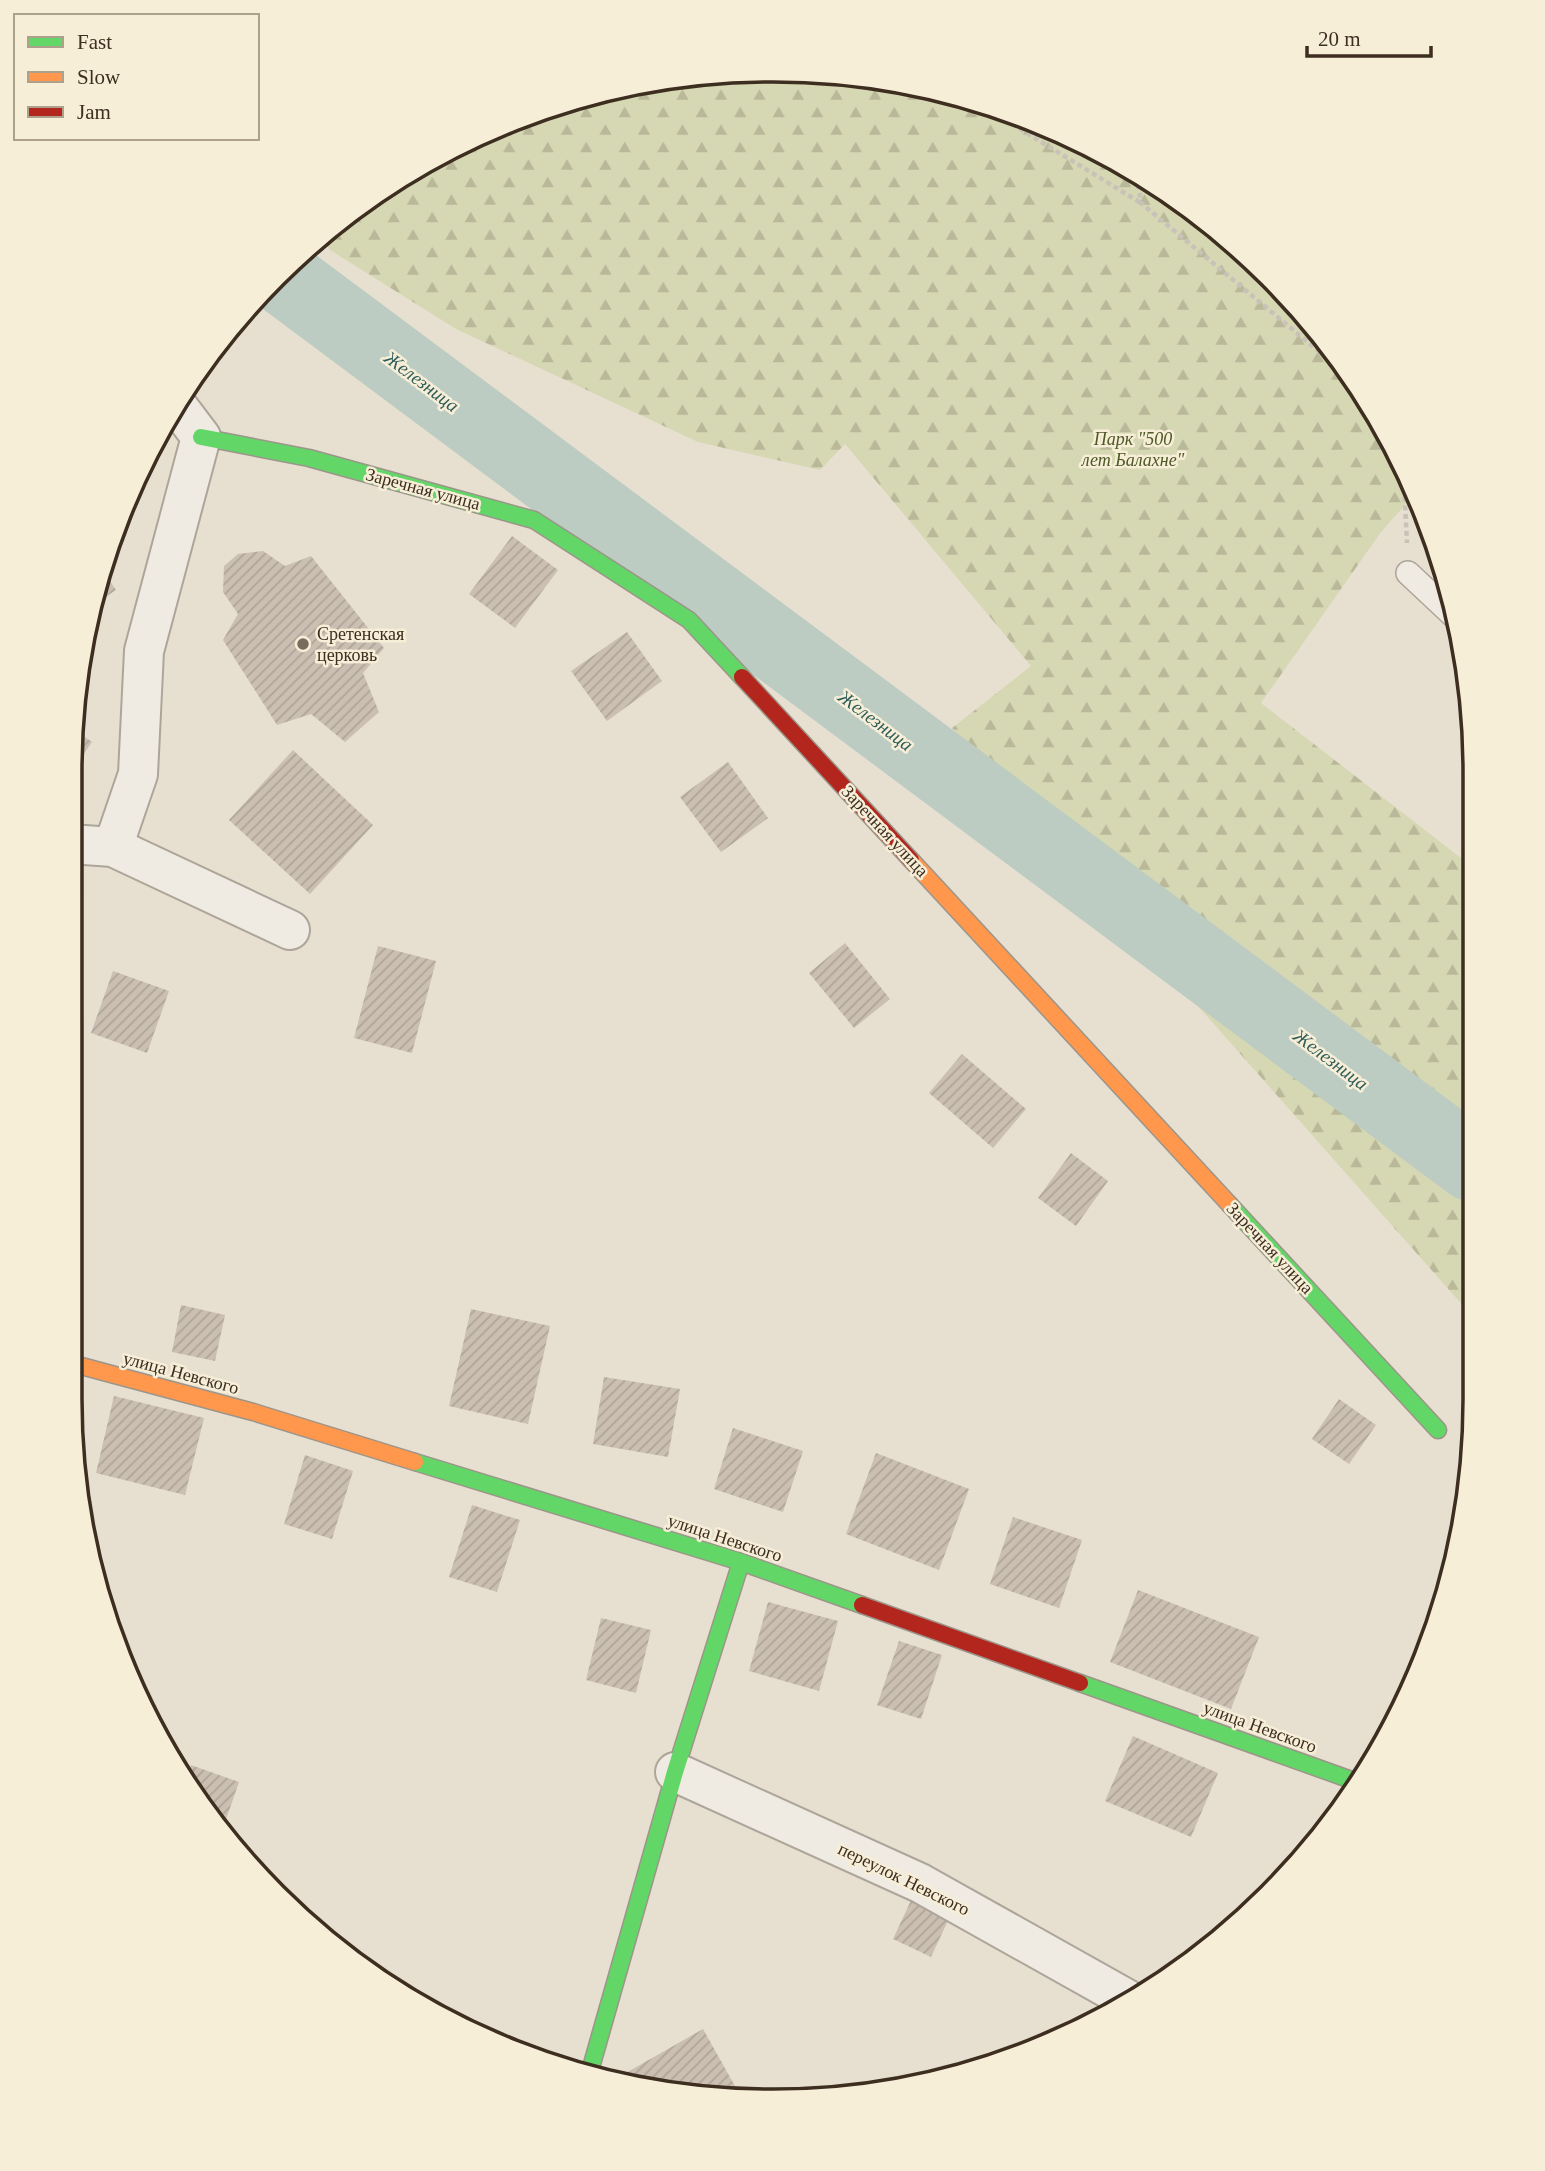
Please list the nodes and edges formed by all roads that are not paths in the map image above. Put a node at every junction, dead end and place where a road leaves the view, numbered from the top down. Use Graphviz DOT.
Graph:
graph roads {
  1 [pos="183,414"];
  2 [pos="201,437"];
  3 [pos="1408,573"];
  4 [pos="1441,603"];
  5 [pos="82,845"];
  6 [pos="113,848"];
  7 [pos="290,930"];
  8 [pos="82,1366"];
  9 [pos="1438,1430"];
  10 [pos="741,1562"];
  11 [pos="675,1772"];
  12 [pos="1348,1779"];
  13 [pos="1120,1995"];
  14 [pos="592,2064"];
  1 -- 2 [label="street"];
  2 -- 6 [label="street"];
  2 -- 9 [label="street, Заречная улица"];
  3 -- 4 [label="lane"];
  5 -- 6 [label="street"];
  6 -- 7 [label="street"];
  8 -- 10 [label="street, улица Невского"];
  10 -- 11 [label="street"];
  10 -- 12 [label="street, улица Невского"];
  11 -- 13 [label="street, переулок Невского"];
  11 -- 14 [label="street"];
}
